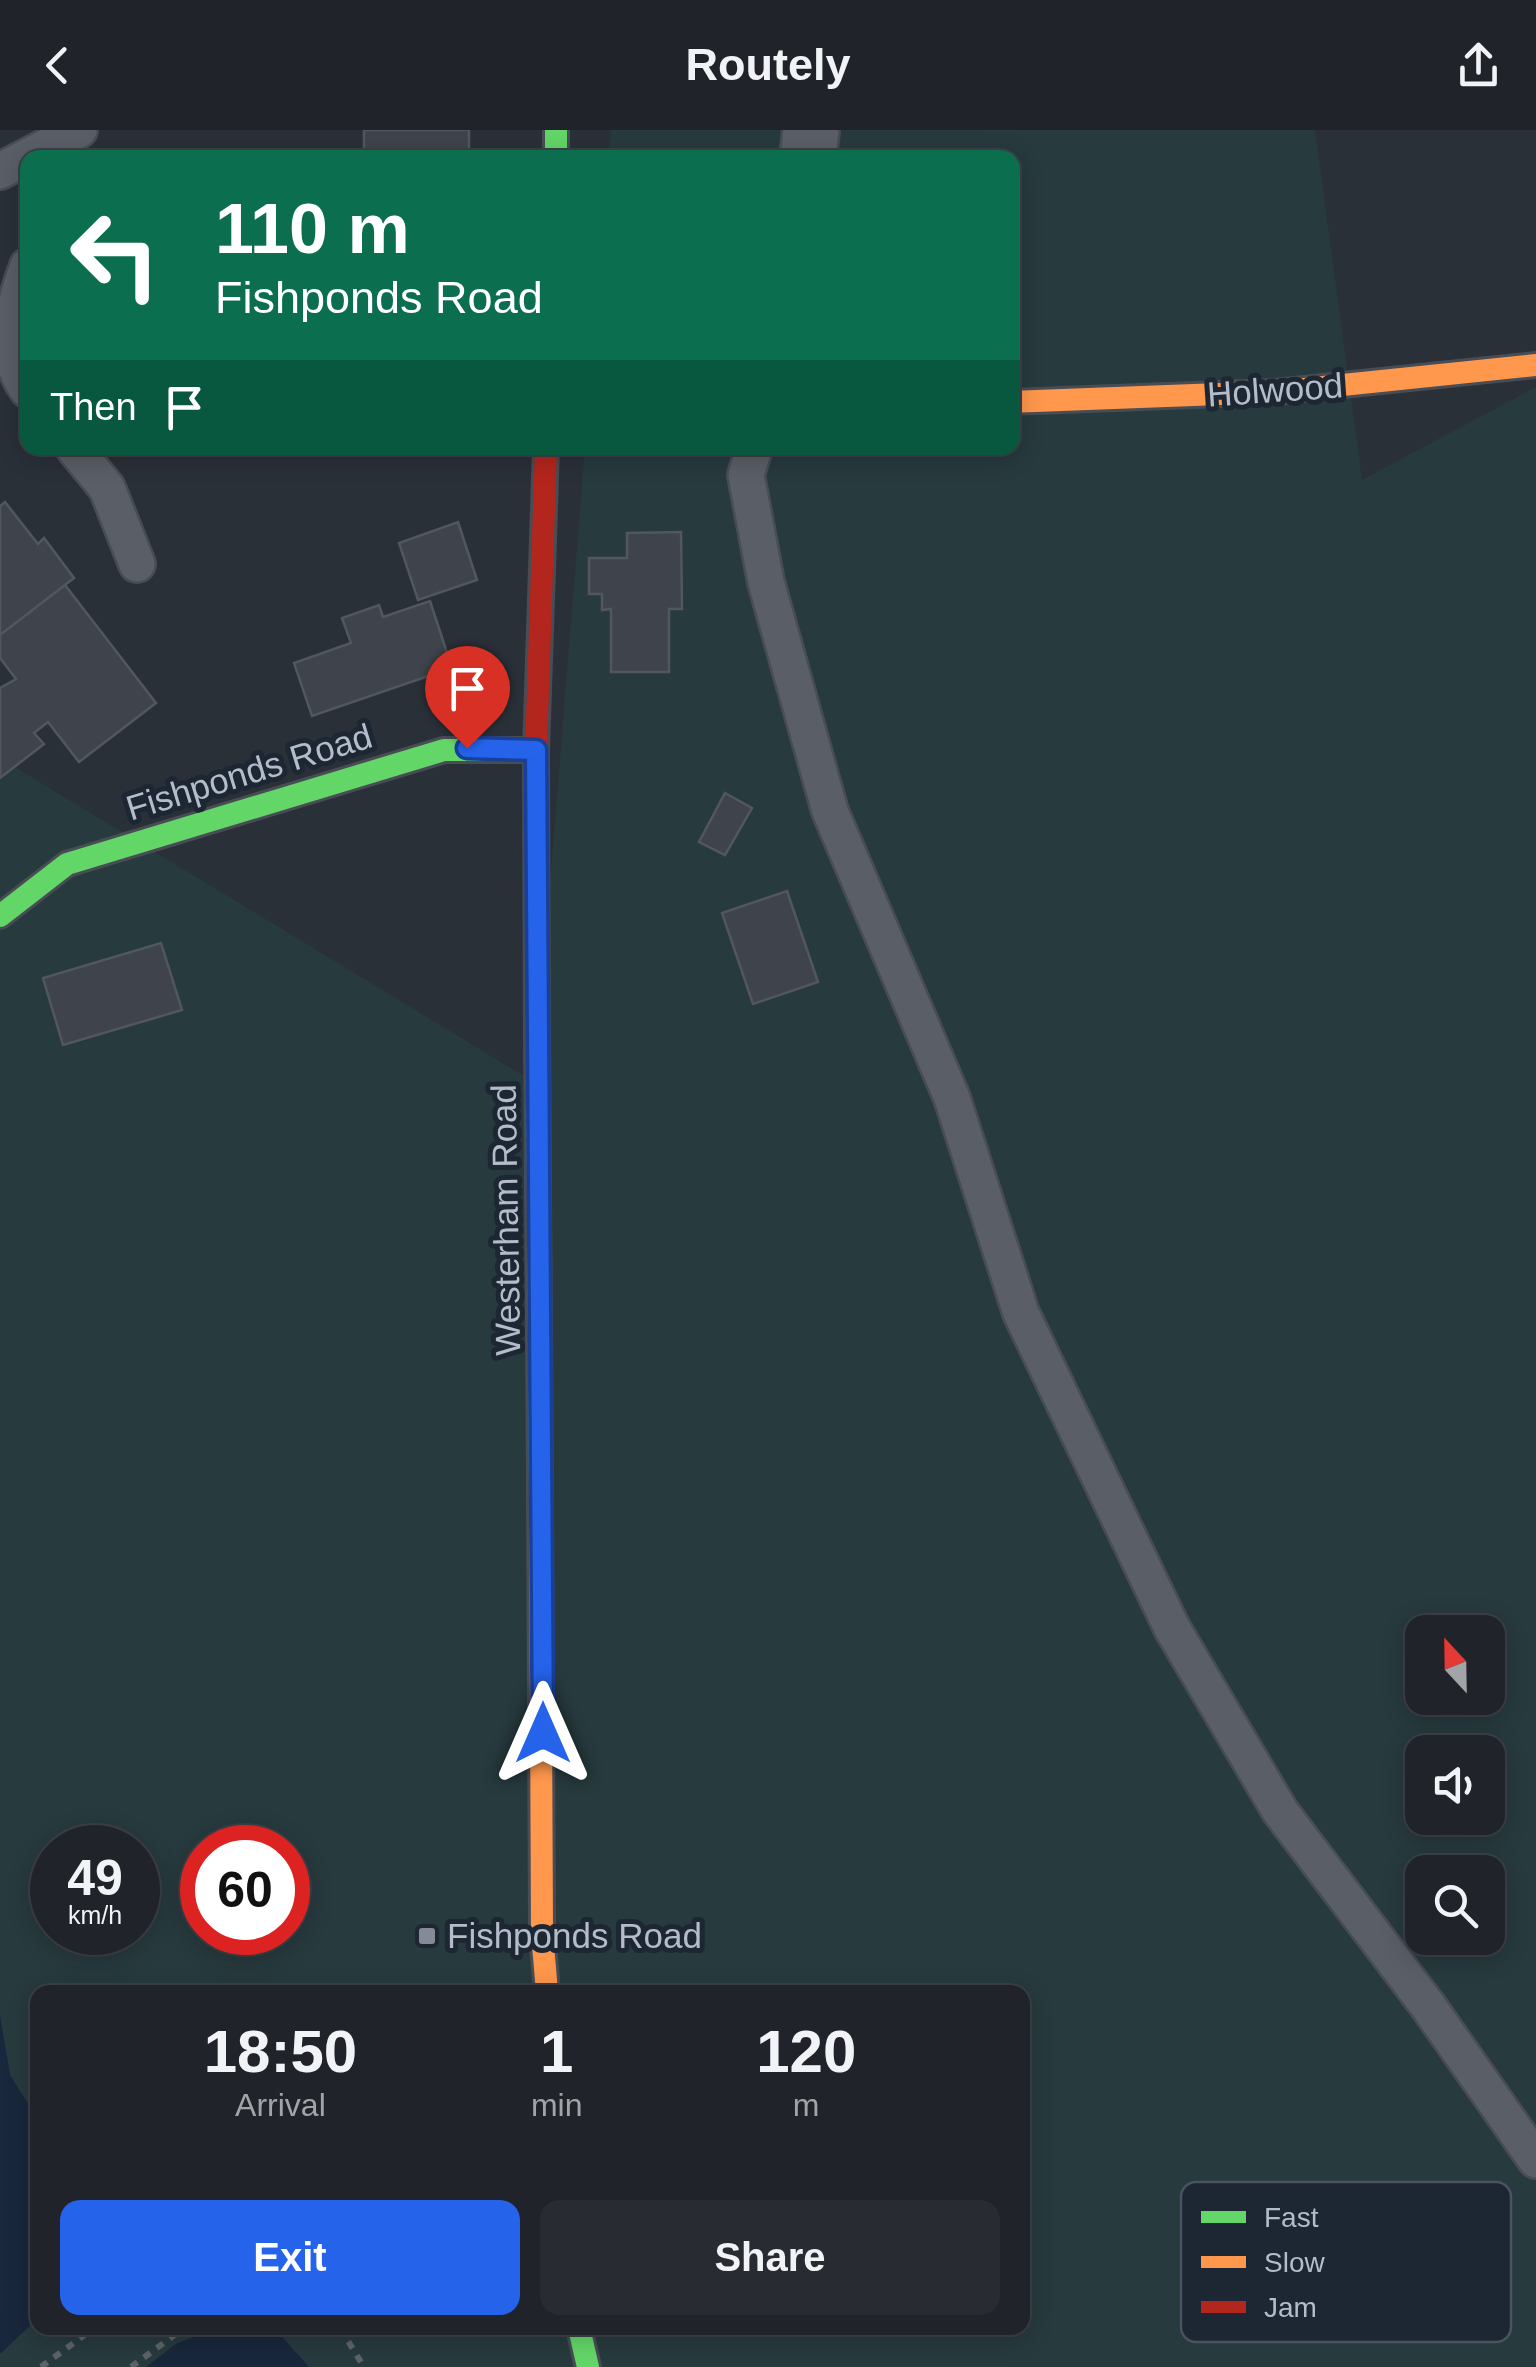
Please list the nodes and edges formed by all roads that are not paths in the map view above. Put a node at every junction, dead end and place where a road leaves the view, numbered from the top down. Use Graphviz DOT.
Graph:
graph roads {
  1 [pos="79,130"];
  2 [pos="40,150"];
  3 [pos="20,288"];
  4 [pos="1536,365"];
  5 [pos="20,381"];
  6 [pos="1020,402"];
  7 [pos="80,455"];
  8 [pos="546,455"];
  9 [pos="752,455"];
  10 [pos="136,564"];
  11 [pos="536,750"];
  12 [pos="0,916"];
  13 [pos="546,1985"];
  14 [pos="1536,2160"];
  15 [pos="581,2335"];
  16 [pos="588,2367"];
  1 -- 2 [label="lane"];
  3 -- 5 [label="lane"];
  4 -- 6 [label="main road, Holwood"];
  7 -- 10 [label="lane"];
  8 -- 11 [label="main road, Westerham Road"];
  9 -- 14 [label="lane"];
  11 -- 12 [label="main road, Fishponds Road"];
  11 -- 13 [label="main road, Westerham Road"];
  15 -- 16 [label="main road"];
}
